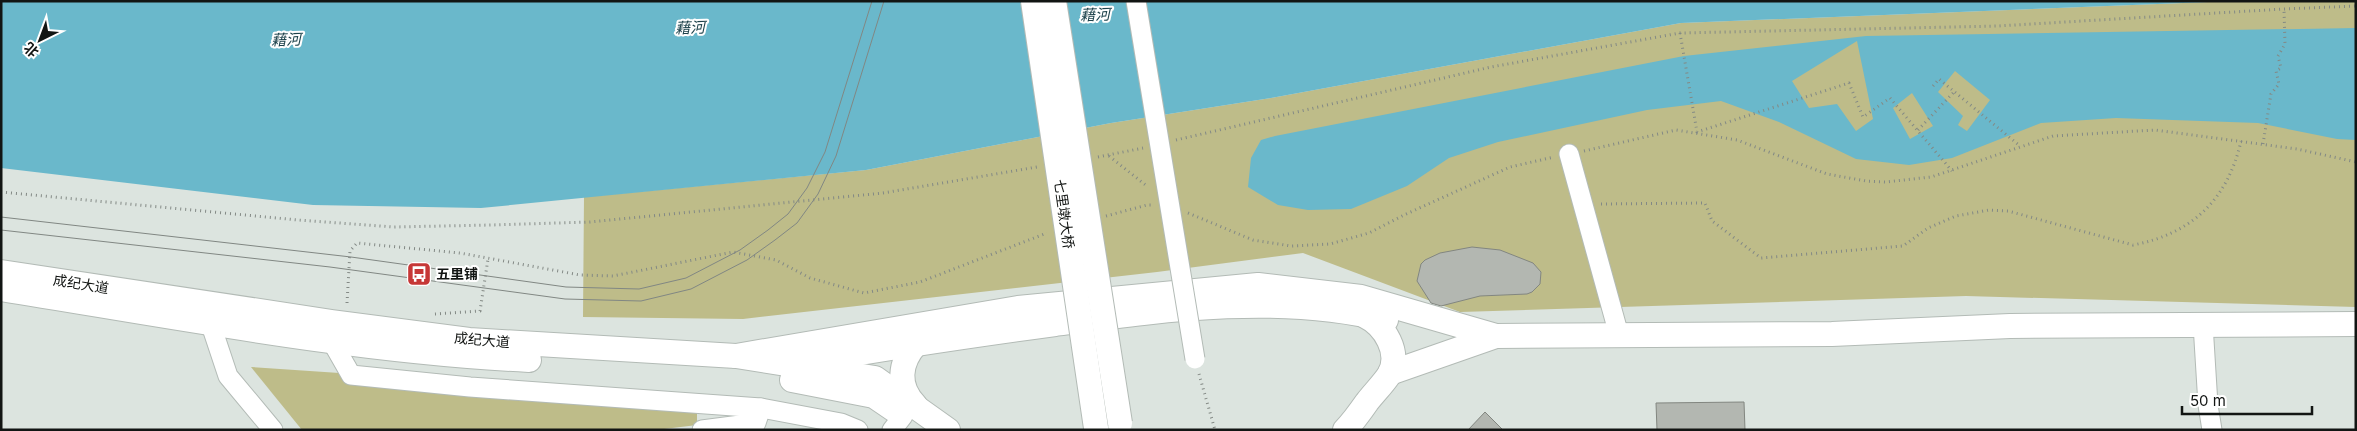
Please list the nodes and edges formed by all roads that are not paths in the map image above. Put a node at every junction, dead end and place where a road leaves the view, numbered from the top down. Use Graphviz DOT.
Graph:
graph roads {
  1 [pos="1033,1"];
  2 [pos="1054,1"];
  3 [pos="1136,1"];
  4 [pos="1569,154"];
  5 [pos="1,272"];
  6 [pos="1,289"];
  7 [pos="1361,314"];
  8 [pos="210,322"];
  9 [pos="2203,324"];
  10 [pos="2356,324"];
  11 [pos="1619,335"];
  12 [pos="1486,339"];
  13 [pos="331,340"];
  14 [pos="916,344"];
  15 [pos="1195,358"];
  16 [pos="742,364"];
  17 [pos="793,365"];
  18 [pos="1390,373"];
  19 [pos="761,408"];
  20 [pos="909,421"];
  21 [pos="1121,427"];
  22 [pos="1096,429"];
  23 [pos="273,430"];
  24 [pos="702,430"];
  25 [pos="858,430"];
  26 [pos="948,430"];
  27 [pos="1344,430"];
  28 [pos="2212,430"];
  1 -- 22 [label="main road, 七里墩大桥, bridge"];
  2 -- 21 [label="main road, 七里墩大桥, bridge"];
  3 -- 15 [label="street, bridge"];
  4 -- 11 [label="street"];
  5 -- 16 [label="main road, 成纪大道"];
  6 -- 8 [label="main road, 成纪大道"];
  7 -- 12 [label="main road"];
  7 -- 14 [label="main road"];
  7 -- 18 [label="main road"];
  8 -- 13 [label="main road, 成纪大道"];
  8 -- 23 [label="street"];
  9 -- 10 [label="main road"];
  9 -- 11 [label="main road"];
  9 -- 28 [label="street"];
  11 -- 12 [label="main road"];
  12 -- 16 [label="main road"];
  12 -- 18 [label="main road"];
  13 -- 16 [label="main road, 成纪大道"];
  13 -- 19 [label="street"];
  14 -- 17 [label="main road"];
  14 -- 20 [label="main road"];
  16 -- 17 [label="main road, 成纪大道"];
  16 -- 20 [label="main road, 成纪大道"];
  17 -- 20 [label="main road, 成纪大道"];
  18 -- 27 [label="main road"];
  19 -- 24 [label="street"];
  19 -- 25 [label="street"];
  20 -- 26 [label="main road, 成纪大道"];
}
